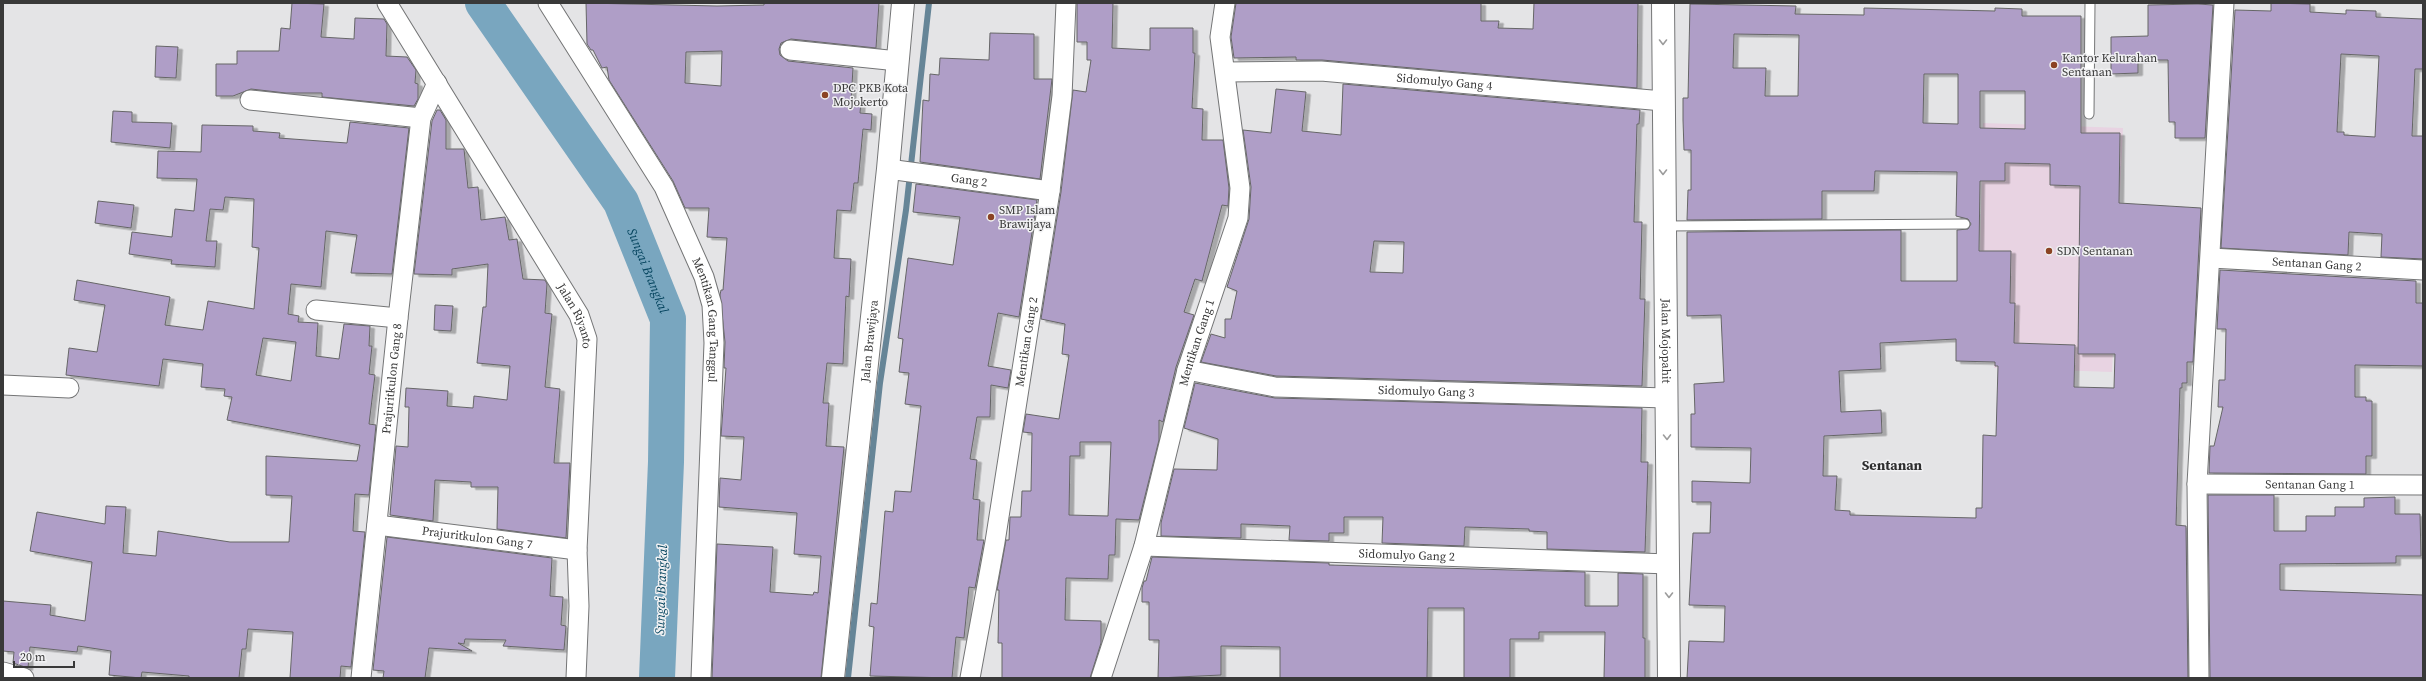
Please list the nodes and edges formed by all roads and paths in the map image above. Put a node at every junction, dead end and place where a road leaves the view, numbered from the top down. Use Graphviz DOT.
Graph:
graph roads {
  1 [pos="387,3"];
  2 [pos="548,3"];
  3 [pos="903,3"];
  4 [pos="1066,3"];
  5 [pos="1225,3"];
  6 [pos="1663,3"];
  7 [pos="2090,3"];
  8 [pos="2224,3"];
  9 [pos="790,50"];
  10 [pos="898,61"];
  11 [pos="1225,72"];
  12 [pos="437,83"];
  13 [pos="250,100"];
  14 [pos="1663,101"];
  15 [pos="2089,114"];
  16 [pos="421,118"];
  17 [pos="896,170"];
  18 [pos="1050,191"];
  19 [pos="1965,224"];
  20 [pos="1664,226"];
  21 [pos="2211,258"];
  22 [pos="2423,270"];
  23 [pos="316,310"];
  24 [pos="398,318"];
  25 [pos="1187,370"];
  26 [pos="3,385"];
  27 [pos="69,388"];
  28 [pos="1667,398"];
  29 [pos="2197,484"];
  30 [pos="2423,485"];
  31 [pos="377,525"];
  32 [pos="1144,546"];
  33 [pos="577,550"];
  34 [pos="1669,564"];
  35 [pos="3,672"];
  36 [pos="24,678"];
  37 [pos="361,678"];
  38 [pos="576,678"];
  39 [pos="701,678"];
  40 [pos="833,678"];
  41 [pos="970,678"];
  42 [pos="1101,678"];
  43 [pos="1669,678"];
  44 [pos="2199,678"];
  1 -- 12 [label="street, Jalan Riyanto"];
  2 -- 39 [label="street, Mentikan Gang Tanggul"];
  3 -- 10 [label="main road, Jalan Brawijaya"];
  4 -- 18 [label="street, Mentikan Gang 2"];
  5 -- 11 [label="street, Mentikan Gang 1"];
  6 -- 14 [label="main road, Jalan Mojopahit, one-way"];
  7 -- 15 [label="lane"];
  8 -- 21 [label="street"];
  9 -- 10 [label="street"];
  10 -- 17 [label="main road, Jalan Brawijaya"];
  11 -- 14 [label="street, Sidomulyo Gang 4"];
  11 -- 25 [label="street, Mentikan Gang 1"];
  12 -- 16 [label="street, Prajuritkulon Gang 8"];
  12 -- 33 [label="street, Jalan Riyanto"];
  13 -- 16 [label="street"];
  14 -- 20 [label="main road, Jalan Mojopahit, one-way"];
  16 -- 24 [label="street, Prajuritkulon Gang 8"];
  17 -- 18 [label="street, Gang 2"];
  17 -- 40 [label="main road, Jalan Brawijaya"];
  18 -- 41 [label="street, Mentikan Gang 2"];
  19 -- 20 [label="lane"];
  20 -- 28 [label="main road, Jalan Mojopahit"];
  21 -- 22 [label="street, Sentanan Gang 2"];
  21 -- 29 [label="street"];
  23 -- 24 [label="street"];
  24 -- 31 [label="street, Prajuritkulon Gang 8"];
  25 -- 28 [label="street, Sidomulyo Gang 3"];
  25 -- 32 [label="street, Mentikan Gang 1"];
  26 -- 27 [label="street"];
  28 -- 34 [label="main road, Jalan Mojopahit, one-way"];
  29 -- 30 [label="street, Sentanan Gang 1"];
  29 -- 44 [label="street"];
  31 -- 33 [label="street, Prajuritkulon Gang 7"];
  31 -- 37 [label="street, Prajuritkulon Gang 8"];
  32 -- 34 [label="street, Sidomulyo Gang 2"];
  32 -- 42 [label="street, Mentikan Gang 1"];
  33 -- 38 [label="street, Jalan Riyanto"];
  34 -- 43 [label="main road, Jalan Mojopahit, one-way"];
  35 -- 36 [label="street"];
}
